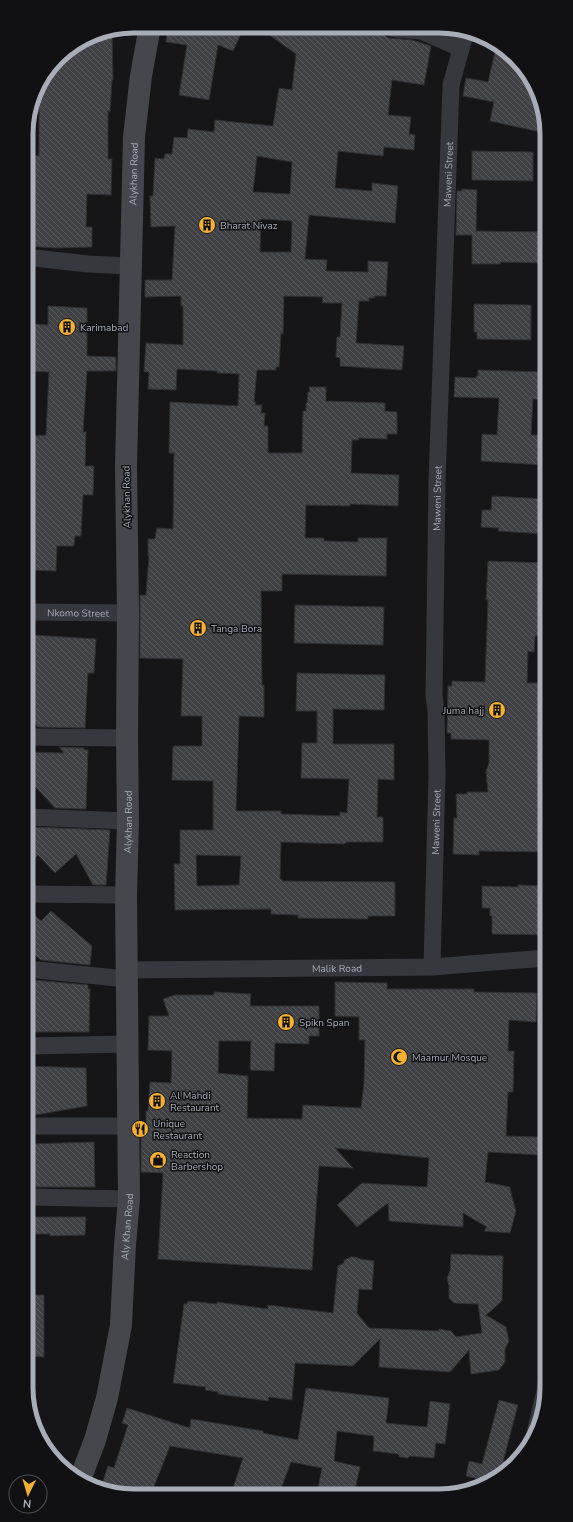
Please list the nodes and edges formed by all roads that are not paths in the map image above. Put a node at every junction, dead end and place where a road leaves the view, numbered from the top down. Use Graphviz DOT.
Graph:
graph roads {
  1 [pos="149,33"];
  2 [pos="426,33"];
  3 [pos="464,36"];
  4 [pos="460,48"];
  5 [pos="33,259"];
  6 [pos="130,266"];
  7 [pos="33,612"];
  8 [pos="128,614"];
  9 [pos="33,737"];
  10 [pos="127,738"];
  11 [pos="33,817"];
  12 [pos="128,821"];
  13 [pos="33,894"];
  14 [pos="126,895"];
  15 [pos="540,958"];
  16 [pos="432,967"];
  17 [pos="33,969"];
  18 [pos="127,974"];
  19 [pos="127,1044"];
  20 [pos="33,1046"];
  21 [pos="33,1126"];
  22 [pos="128,1126"];
  23 [pos="33,1197"];
  24 [pos="129,1199"];
  25 [pos="82,1474"];
  1 -- 6 [label="street, Alykhan Road"];
  2 -- 4 [label="street"];
  3 -- 4 [label="street, Maweni Street"];
  4 -- 16 [label="street, Maweni Street"];
  5 -- 6 [label="street"];
  6 -- 8 [label="street, Alykhan Road"];
  7 -- 8 [label="street, Nkomo Street"];
  8 -- 10 [label="street, Alykhan Road"];
  9 -- 10 [label="street"];
  10 -- 12 [label="street, Alykhan Road"];
  11 -- 12 [label="street"];
  12 -- 14 [label="street, Alykhan Road"];
  13 -- 14 [label="street"];
  14 -- 18 [label="street, Alykhan Road"];
  15 -- 16 [label="street, Malik Road"];
  16 -- 18 [label="street, Malik Road"];
  17 -- 18 [label="street, Malik Road"];
  18 -- 19 [label="street, Aly Khan Road"];
  19 -- 20 [label="street"];
  19 -- 22 [label="street, Aly Khan Road"];
  21 -- 22 [label="street"];
  22 -- 24 [label="street, Aly Khan Road"];
  23 -- 24 [label="street"];
  24 -- 25 [label="street, Aly Khan Road"];
}
